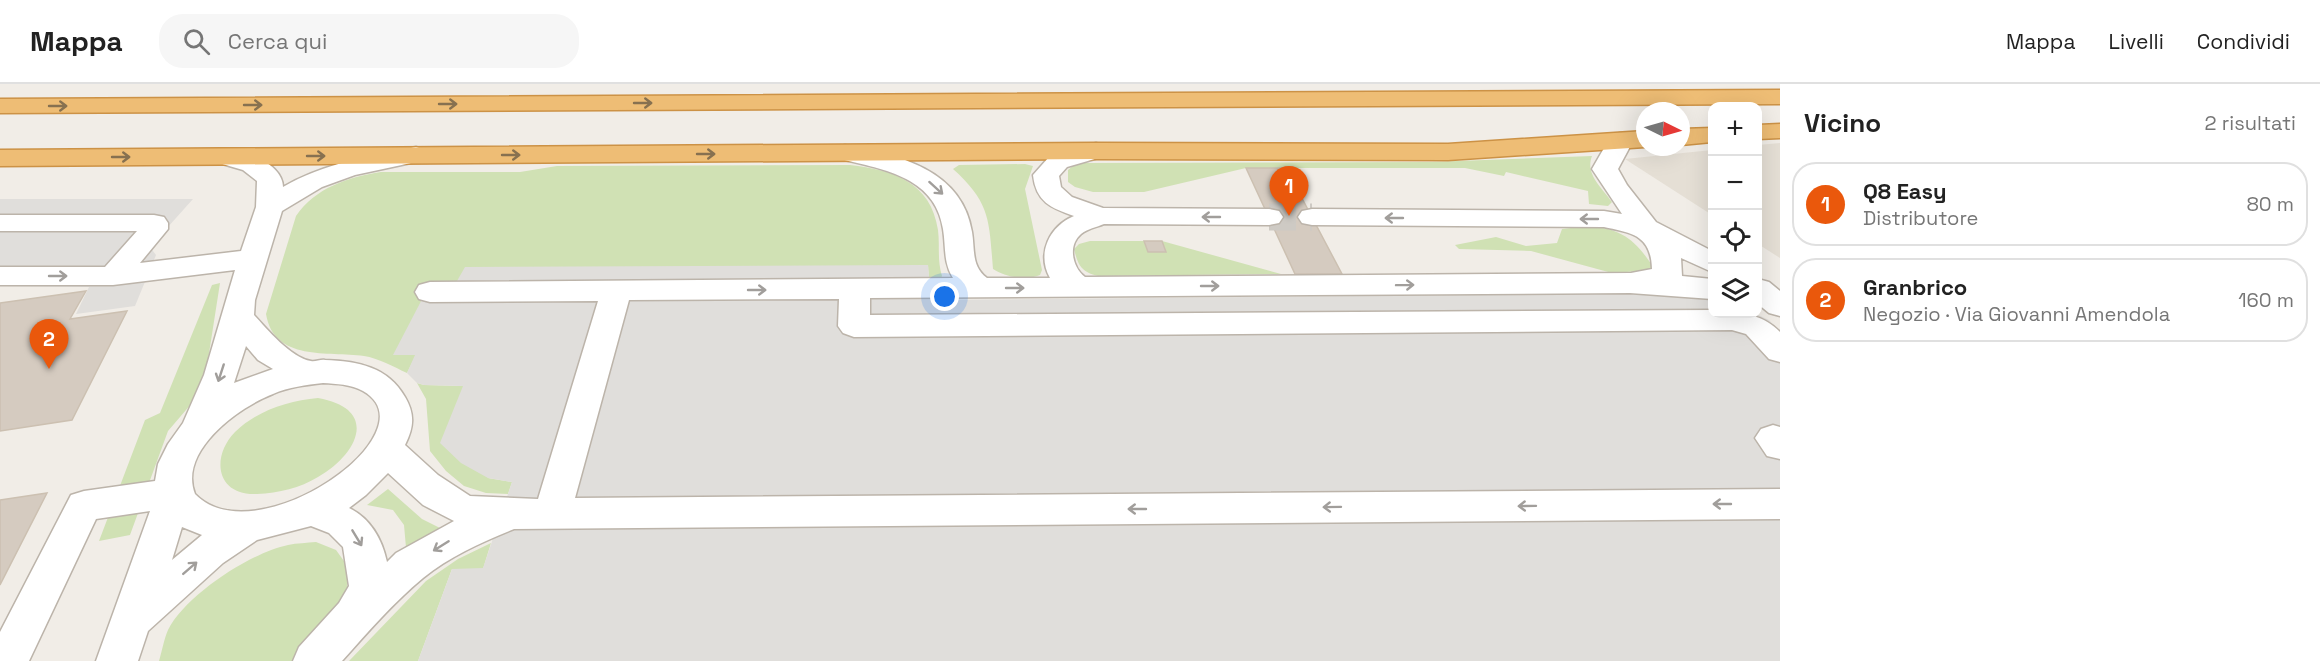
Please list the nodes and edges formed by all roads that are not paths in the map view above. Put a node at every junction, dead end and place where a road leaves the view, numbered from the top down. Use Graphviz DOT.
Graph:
graph roads {
  1 [pos="0,84"];
  2 [pos="30,84"];
  3 [pos="1780,97"];
  4 [pos="0,106"];
  5 [pos="1780,131"];
  6 [pos="1762,132"];
  7 [pos="1708,135"];
  8 [pos="1690,136"];
  9 [pos="1633,140"];
  10 [pos="1096,151"];
  11 [pos="844,153"];
  12 [pos="418,155"];
  13 [pos="221,156"];
  14 [pos="0,158"];
  15 [pos="270,207"];
  16 [pos="1100,216"];
  17 [pos="1269,217"];
  18 [pos="1312,217"];
  19 [pos="0,223"];
  20 [pos="1647,228"];
  21 [pos="253,259"];
  22 [pos="1708,260"];
  23 [pos="0,276"];
  24 [pos="113,276"];
  25 [pos="1630,283"];
  26 [pos="1078,287"];
  27 [pos="980,288"];
  28 [pos="1708,288"];
  29 [pos="855,289"];
  30 [pos="616,291"];
  31 [pos="430,292"];
  32 [pos="1762,292"];
  33 [pos="1762,306"];
  34 [pos="1780,306"];
  35 [pos="1780,315"];
  36 [pos="238,317"];
  37 [pos="1780,351"];
  38 [pos="306,373"];
  39 [pos="198,430"];
  40 [pos="1780,437"];
  41 [pos="1780,446"];
  42 [pos="386,447"];
  43 [pos="176,493"];
  44 [pos="1780,504"];
  45 [pos="309,510"];
  46 [pos="513,514"];
  47 [pos="552,514"];
  48 [pos="248,526"];
  49 [pos="352,620"];
  50 [pos="131,621"];
  51 [pos="7,661"];
  52 [pos="117,661"];
  53 [pos="314,661"];
  1 -- 2 [label="highway"];
  4 -- 3 [label="highway, one-way"];
  5 -- 6 [label="highway"];
  7 -- 8 [label="highway"];
  9 -- 10 [label="highway"];
  9 -- 20 [label="street"];
  10 -- 11 [label="highway"];
  10 -- 16 [label="street"];
  12 -- 11 [label="highway, one-way"];
  11 -- 27 [label="street, one-way"];
  13 -- 12 [label="highway, one-way"];
  12 -- 15 [label="street"];
  14 -- 13 [label="highway, one-way"];
  13 -- 15 [label="street"];
  15 -- 21 [label="street"];
  17 -- 16 [label="street, one-way"];
  16 -- 26 [label="street"];
  20 -- 18 [label="street, one-way"];
  19 -- 24 [label="street"];
  20 -- 22 [label="street"];
  20 -- 25 [label="street"];
  21 -- 24 [label="street"];
  21 -- 36 [label="street"];
  23 -- 24 [label="street, one-way"];
  26 -- 25 [label="street, one-way"];
  25 -- 28 [label="street"];
  27 -- 26 [label="street, one-way"];
  27 -- 29 [label="street"];
  30 -- 29 [label="street, one-way"];
  29 -- 37 [label="street"];
  30 -- 31 [label="street"];
  30 -- 47 [label="street"];
  32 -- 34 [label="street"];
  33 -- 35 [label="street"];
  36 -- 38 [label="street"];
  36 -- 39 [label="street, one-way"];
  38 -- 39 [label="street"];
  38 -- 42 [label="street"];
  39 -- 43 [label="street"];
  40 -- 41 [label="street"];
  42 -- 45 [label="street"];
  42 -- 46 [label="street"];
  43 -- 48 [label="street"];
  43 -- 50 [label="street"];
  43 -- 51 [label="street"];
  44 -- 47 [label="street, one-way"];
  45 -- 48 [label="street"];
  45 -- 49 [label="street, one-way"];
  46 -- 47 [label="street"];
  46 -- 49 [label="street, one-way"];
  50 -- 48 [label="street, one-way"];
  49 -- 53 [label="street"];
  50 -- 52 [label="street"];
}
